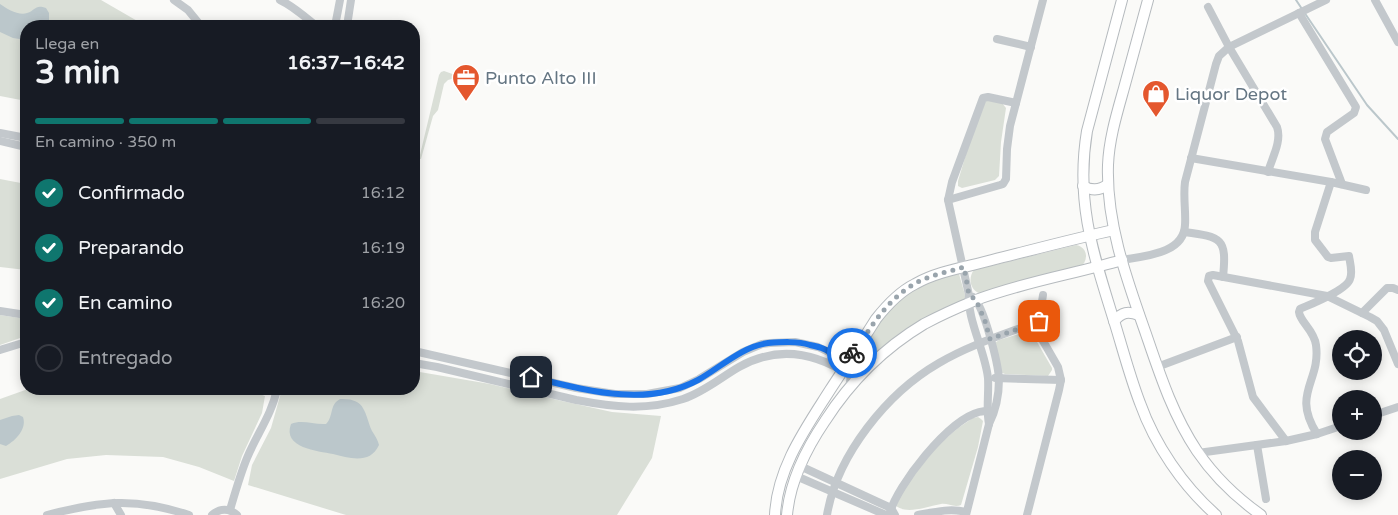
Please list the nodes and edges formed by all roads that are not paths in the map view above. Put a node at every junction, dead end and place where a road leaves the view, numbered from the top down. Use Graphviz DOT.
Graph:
graph roads {
  1 [pos="174,0"];
  2 [pos="280,0"];
  3 [pos="299,0"];
  4 [pos="340,0"];
  5 [pos="351,0"];
  6 [pos="1042,0"];
  7 [pos="1122,0"];
  8 [pos="1148,0"];
  9 [pos="1326,0"];
  10 [pos="1375,0"];
  11 [pos="1208,7"];
  12 [pos="296,9"];
  13 [pos="1299,13"];
  14 [pos="196,20"];
  15 [pos="309,20"];
  16 [pos="336,20"];
  17 [pos="348,20"];
  18 [pos="998,39"];
  19 [pos="1398,42"];
  20 [pos="1031,47"];
  21 [pos="1230,47"];
  22 [pos="1016,103"];
  23 [pos="0,133"];
  24 [pos="20,137"];
  25 [pos="0,141"];
  26 [pos="20,146"];
  27 [pos="1191,158"];
  28 [pos="1268,172"];
  29 [pos="1330,182"];
  30 [pos="1108,184"];
  31 [pos="1342,184"];
  32 [pos="1083,186"];
  33 [pos="1366,190"];
  34 [pos="948,200"];
  35 [pos="1114,230"];
  36 [pos="1089,235"];
  37 [pos="1184,235"];
  38 [pos="1122,260"];
  39 [pos="964,267"];
  40 [pos="1098,267"];
  41 [pos="1223,277"];
  42 [pos="1398,290"];
  43 [pos="1043,295"];
  44 [pos="1327,296"];
  45 [pos="971,300"];
  46 [pos="0,311"];
  47 [pos="1362,313"];
  48 [pos="20,314"];
  49 [pos="1139,314"];
  50 [pos="1114,321"];
  51 [pos="1035,327"];
  52 [pos="1237,336"];
  53 [pos="990,339"];
  54 [pos="980,343"];
  55 [pos="20,344"];
  56 [pos="0,350"];
  57 [pos="420,352"];
  58 [pos="854,352"];
  59 [pos="837,356"];
  60 [pos="828,362"];
  61 [pos="420,364"];
  62 [pos="1398,364"];
  63 [pos="845,367"];
  64 [pos="1157,367"];
  65 [pos="866,370"];
  66 [pos="988,378"];
  67 [pos="999,378"];
  68 [pos="1060,380"];
  69 [pos="836,381"];
  70 [pos="849,388"];
  71 [pos="276,395"];
  72 [pos="1398,407"];
  73 [pos="991,412"];
  74 [pos="1382,412"];
  75 [pos="1332,429"];
  76 [pos="1317,434"];
  77 [pos="1286,441"];
  78 [pos="1257,445"];
  79 [pos="1198,453"];
  80 [pos="798,471"];
  81 [pos="836,482"];
  82 [pos="833,492"];
  83 [pos="1266,499"];
  84 [pos="114,503"];
  85 [pos="234,513"];
  86 [pos="890,513"];
  87 [pos="966,514"];
  88 [pos="47,515"];
  89 [pos="121,515"];
  90 [pos="190,515"];
  91 [pos="212,515"];
  92 [pos="775,515"];
  93 [pos="788,515"];
  94 [pos="827,515"];
  95 [pos="918,515"];
  96 [pos="1027,515"];
  97 [pos="1216,515"];
  98 [pos="1261,515"];
  1 -- 14 [label="street"];
  2 -- 12 [label="street"];
  3 -- 12 [label="street"];
  4 -- 16 [label="street"];
  5 -- 17 [label="street"];
  6 -- 20 [label="street"];
  7 -- 32 [label="main road"];
  8 -- 30 [label="main road"];
  9 -- 13 [label="street"];
  10 -- 19 [label="street"];
  11 -- 21 [label="street"];
  12 -- 15 [label="street"];
  13 -- 21 [label="street"];
  13 -- 31 [label="street"];
  18 -- 20 [label="street"];
  20 -- 22 [label="street"];
  21 -- 27 [label="street"];
  21 -- 28 [label="street"];
  22 -- 34 [label="street"];
  22 -- 34 [label="street"];
  23 -- 24 [label="street"];
  25 -- 26 [label="street"];
  27 -- 28 [label="street"];
  27 -- 37 [label="street"];
  28 -- 29 [label="street"];
  29 -- 31 [label="street"];
  29 -- 44 [label="street"];
  30 -- 32 [label="main road"];
  30 -- 35 [label="main road"];
  31 -- 33 [label="street"];
  32 -- 36 [label="main road"];
  34 -- 39 [label="street"];
  35 -- 36 [label="main road"];
  35 -- 38 [label="main road"];
  36 -- 39 [label="main road"];
  36 -- 40 [label="main road"];
  37 -- 38 [label="street"];
  37 -- 41 [label="street"];
  38 -- 40 [label="main road"];
  38 -- 49 [label="main road"];
  39 -- 45 [label="street"];
  39 -- 58 [label="main road"];
  40 -- 45 [label="main road"];
  40 -- 50 [label="main road"];
  41 -- 44 [label="street"];
  41 -- 52 [label="street"];
  42 -- 47 [label="street"];
  43 -- 51 [label="street"];
  44 -- 47 [label="street"];
  44 -- 76 [label="street"];
  45 -- 53 [label="street"];
  45 -- 54 [label="street"];
  45 -- 65 [label="main road"];
  46 -- 48 [label="street"];
  47 -- 62 [label="street"];
  49 -- 50 [label="main road"];
  49 -- 64 [label="main road"];
  50 -- 97 [label="main road"];
  51 -- 53 [label="street"];
  51 -- 68 [label="street"];
  52 -- 64 [label="street"];
  52 -- 77 [label="street"];
  53 -- 54 [label="street"];
  53 -- 67 [label="street"];
  54 -- 66 [label="street"];
  54 -- 81 [label="street"];
  55 -- 56 [label="street"];
  57 -- 59 [label="street"];
  58 -- 59 [label="main road"];
  58 -- 63 [label="main road"];
  59 -- 63 [label="street"];
  60 -- 61 [label="street"];
  60 -- 63 [label="street"];
  60 -- 69 [label="street"];
  63 -- 65 [label="street"];
  63 -- 69 [label="main road"];
  63 -- 70 [label="street"];
  64 -- 79 [label="main road"];
  65 -- 70 [label="main road"];
  66 -- 67 [label="street"];
  66 -- 73 [label="street"];
  67 -- 68 [label="street"];
  67 -- 73 [label="street"];
  68 -- 96 [label="street"];
  69 -- 92 [label="main road"];
  70 -- 80 [label="main road"];
  71 -- 85 [label="street"];
  72 -- 74 [label="street"];
  73 -- 86 [label="street"];
  73 -- 87 [label="street"];
  75 -- 76 [label="street"];
  76 -- 77 [label="street"];
  77 -- 78 [label="street"];
  78 -- 79 [label="street"];
  78 -- 83 [label="street"];
  79 -- 98 [label="main road"];
  80 -- 81 [label="street"];
  80 -- 82 [label="street"];
  80 -- 93 [label="main road"];
  81 -- 82 [label="street"];
  81 -- 86 [label="street"];
  82 -- 86 [label="street"];
  82 -- 94 [label="street"];
  84 -- 88 [label="street"];
  84 -- 89 [label="street"];
  84 -- 90 [label="street"];
  85 -- 91 [label="street"];
  87 -- 95 [label="street"];
}
